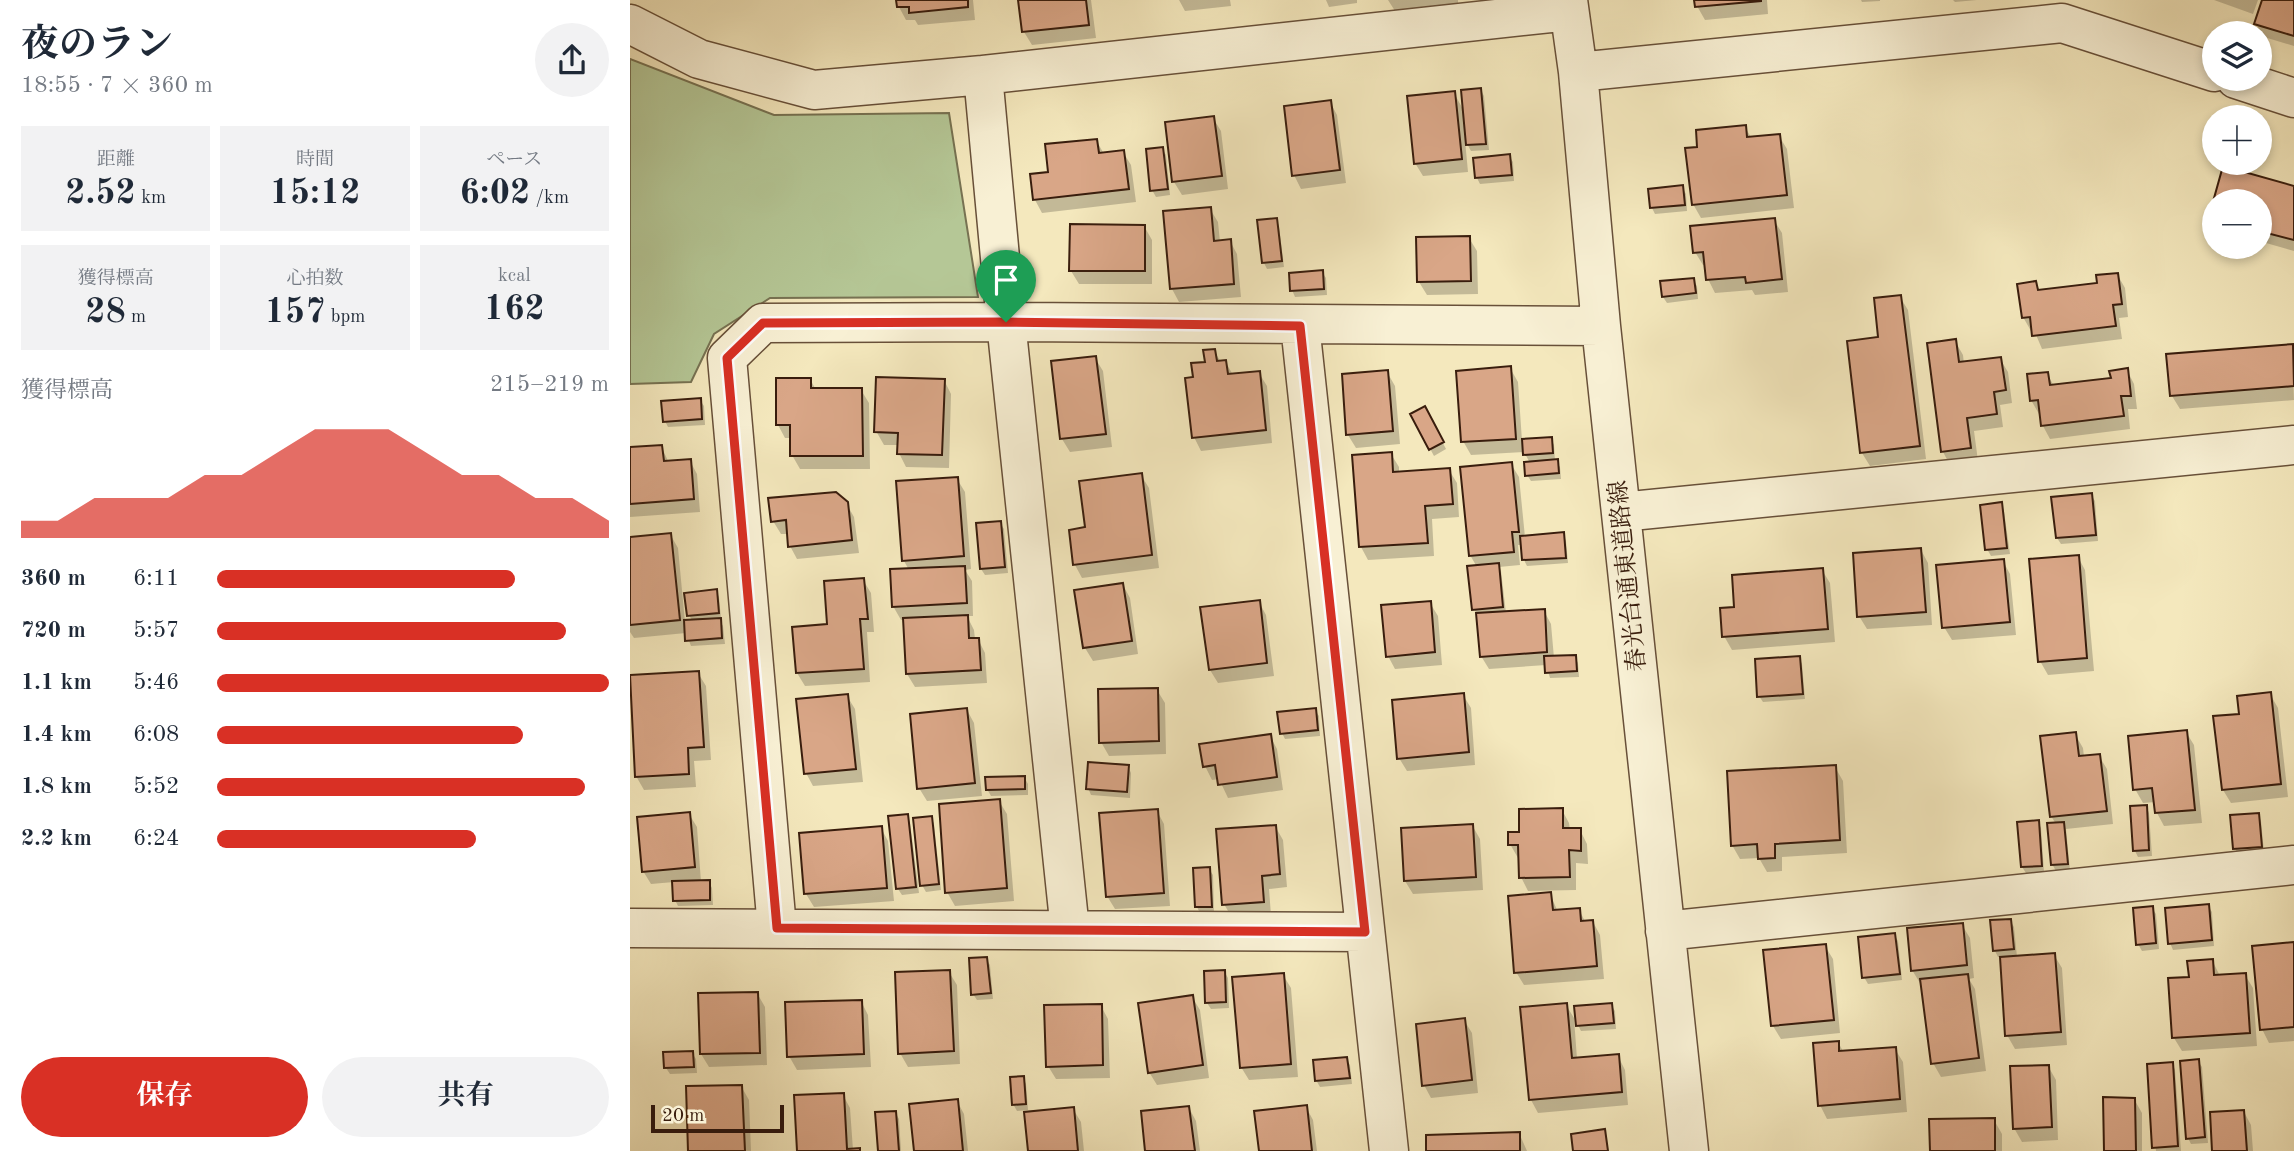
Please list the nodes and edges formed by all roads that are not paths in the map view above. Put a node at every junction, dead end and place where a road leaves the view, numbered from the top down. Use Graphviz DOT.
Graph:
graph roads {
  1 [pos="1569,5"];
  2 [pos="630,24"];
  3 [pos="2202,68"];
  4 [pos="1578,72"];
  5 [pos="983,75"];
  6 [pos="2272,91"];
  7 [pos="2294,98"];
  8 [pos="1006,322"];
  9 [pos="1300,326"];
  10 [pos="1601,326"];
  11 [pos="2294,445"];
  12 [pos="1621,512"];
  13 [pos="2294,865"];
  14 [pos="630,928"];
  15 [pos="777,928"];
  16 [pos="1070,930"];
  17 [pos="1665,931"];
  18 [pos="1365,932"];
  19 [pos="1389,1151"];
  20 [pos="1689,1151"];
  1 -- 4 [label="street, 春光台通東道路線"];
  1 -- 5 [label="street"];
  2 -- 5 [label="street"];
  3 -- 4 [label="street"];
  4 -- 10 [label="street, 春光台通東道路線"];
  5 -- 8 [label="street"];
  6 -- 7 [label="street"];
  8 -- 9 [label="street"];
  8 -- 15 [label="street"];
  8 -- 16 [label="street"];
  9 -- 10 [label="street"];
  9 -- 18 [label="street"];
  10 -- 12 [label="street, 春光台通東道路線"];
  11 -- 12 [label="street"];
  12 -- 17 [label="street, 春光台通東道路線"];
  13 -- 17 [label="street"];
  14 -- 15 [label="street"];
  15 -- 16 [label="street"];
  16 -- 18 [label="street"];
  17 -- 20 [label="street, 春光台通東道路線"];
  18 -- 19 [label="street"];
}
